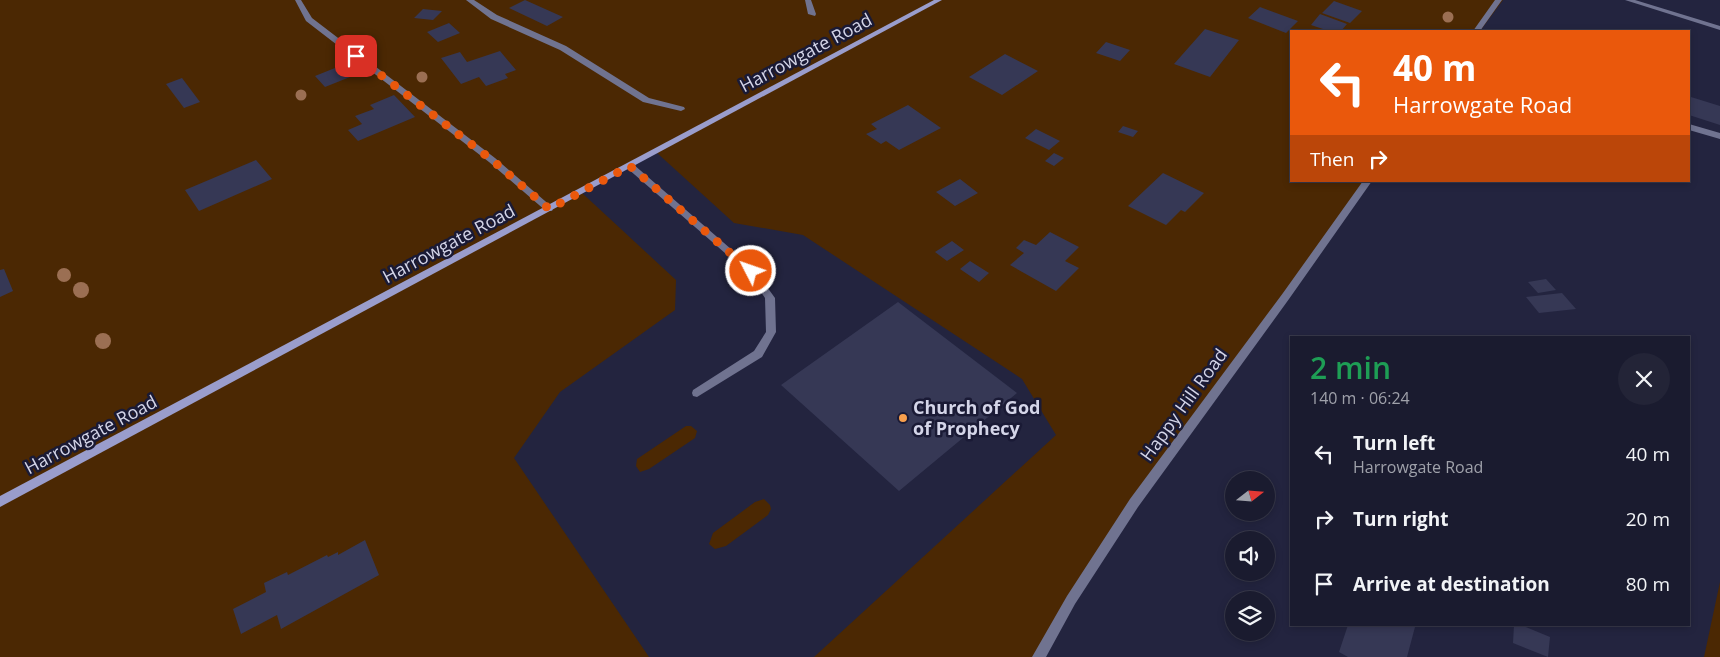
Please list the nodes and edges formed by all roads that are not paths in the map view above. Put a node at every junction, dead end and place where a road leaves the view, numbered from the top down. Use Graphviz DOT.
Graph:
graph roads {
  1 [pos="298,0"];
  2 [pos="469,0"];
  3 [pos="808,0"];
  4 [pos="939,0"];
  5 [pos="1500,0"];
  6 [pos="1628,0"];
  7 [pos="812,14"];
  8 [pos="1720,28"];
  9 [pos="1477,30"];
  10 [pos="681,109"];
  11 [pos="1690,127"];
  12 [pos="1720,136"];
  13 [pos="630,166"];
  14 [pos="1367,182"];
  15 [pos="549,209"];
  16 [pos="698,393"];
  17 [pos="0,502"];
  18 [pos="1039,657"];
  1 -- 15 [label="street"];
  2 -- 10 [label="street"];
  3 -- 7 [label="street"];
  4 -- 13 [label="main road, Harrowgate Road"];
  5 -- 9 [label="street"];
  6 -- 8 [label="street"];
  11 -- 12 [label="street"];
  13 -- 15 [label="main road, Harrowgate Road"];
  13 -- 16 [label="street"];
  14 -- 18 [label="street, Happy Hill Road"];
  15 -- 17 [label="main road, Harrowgate Road"];
}
